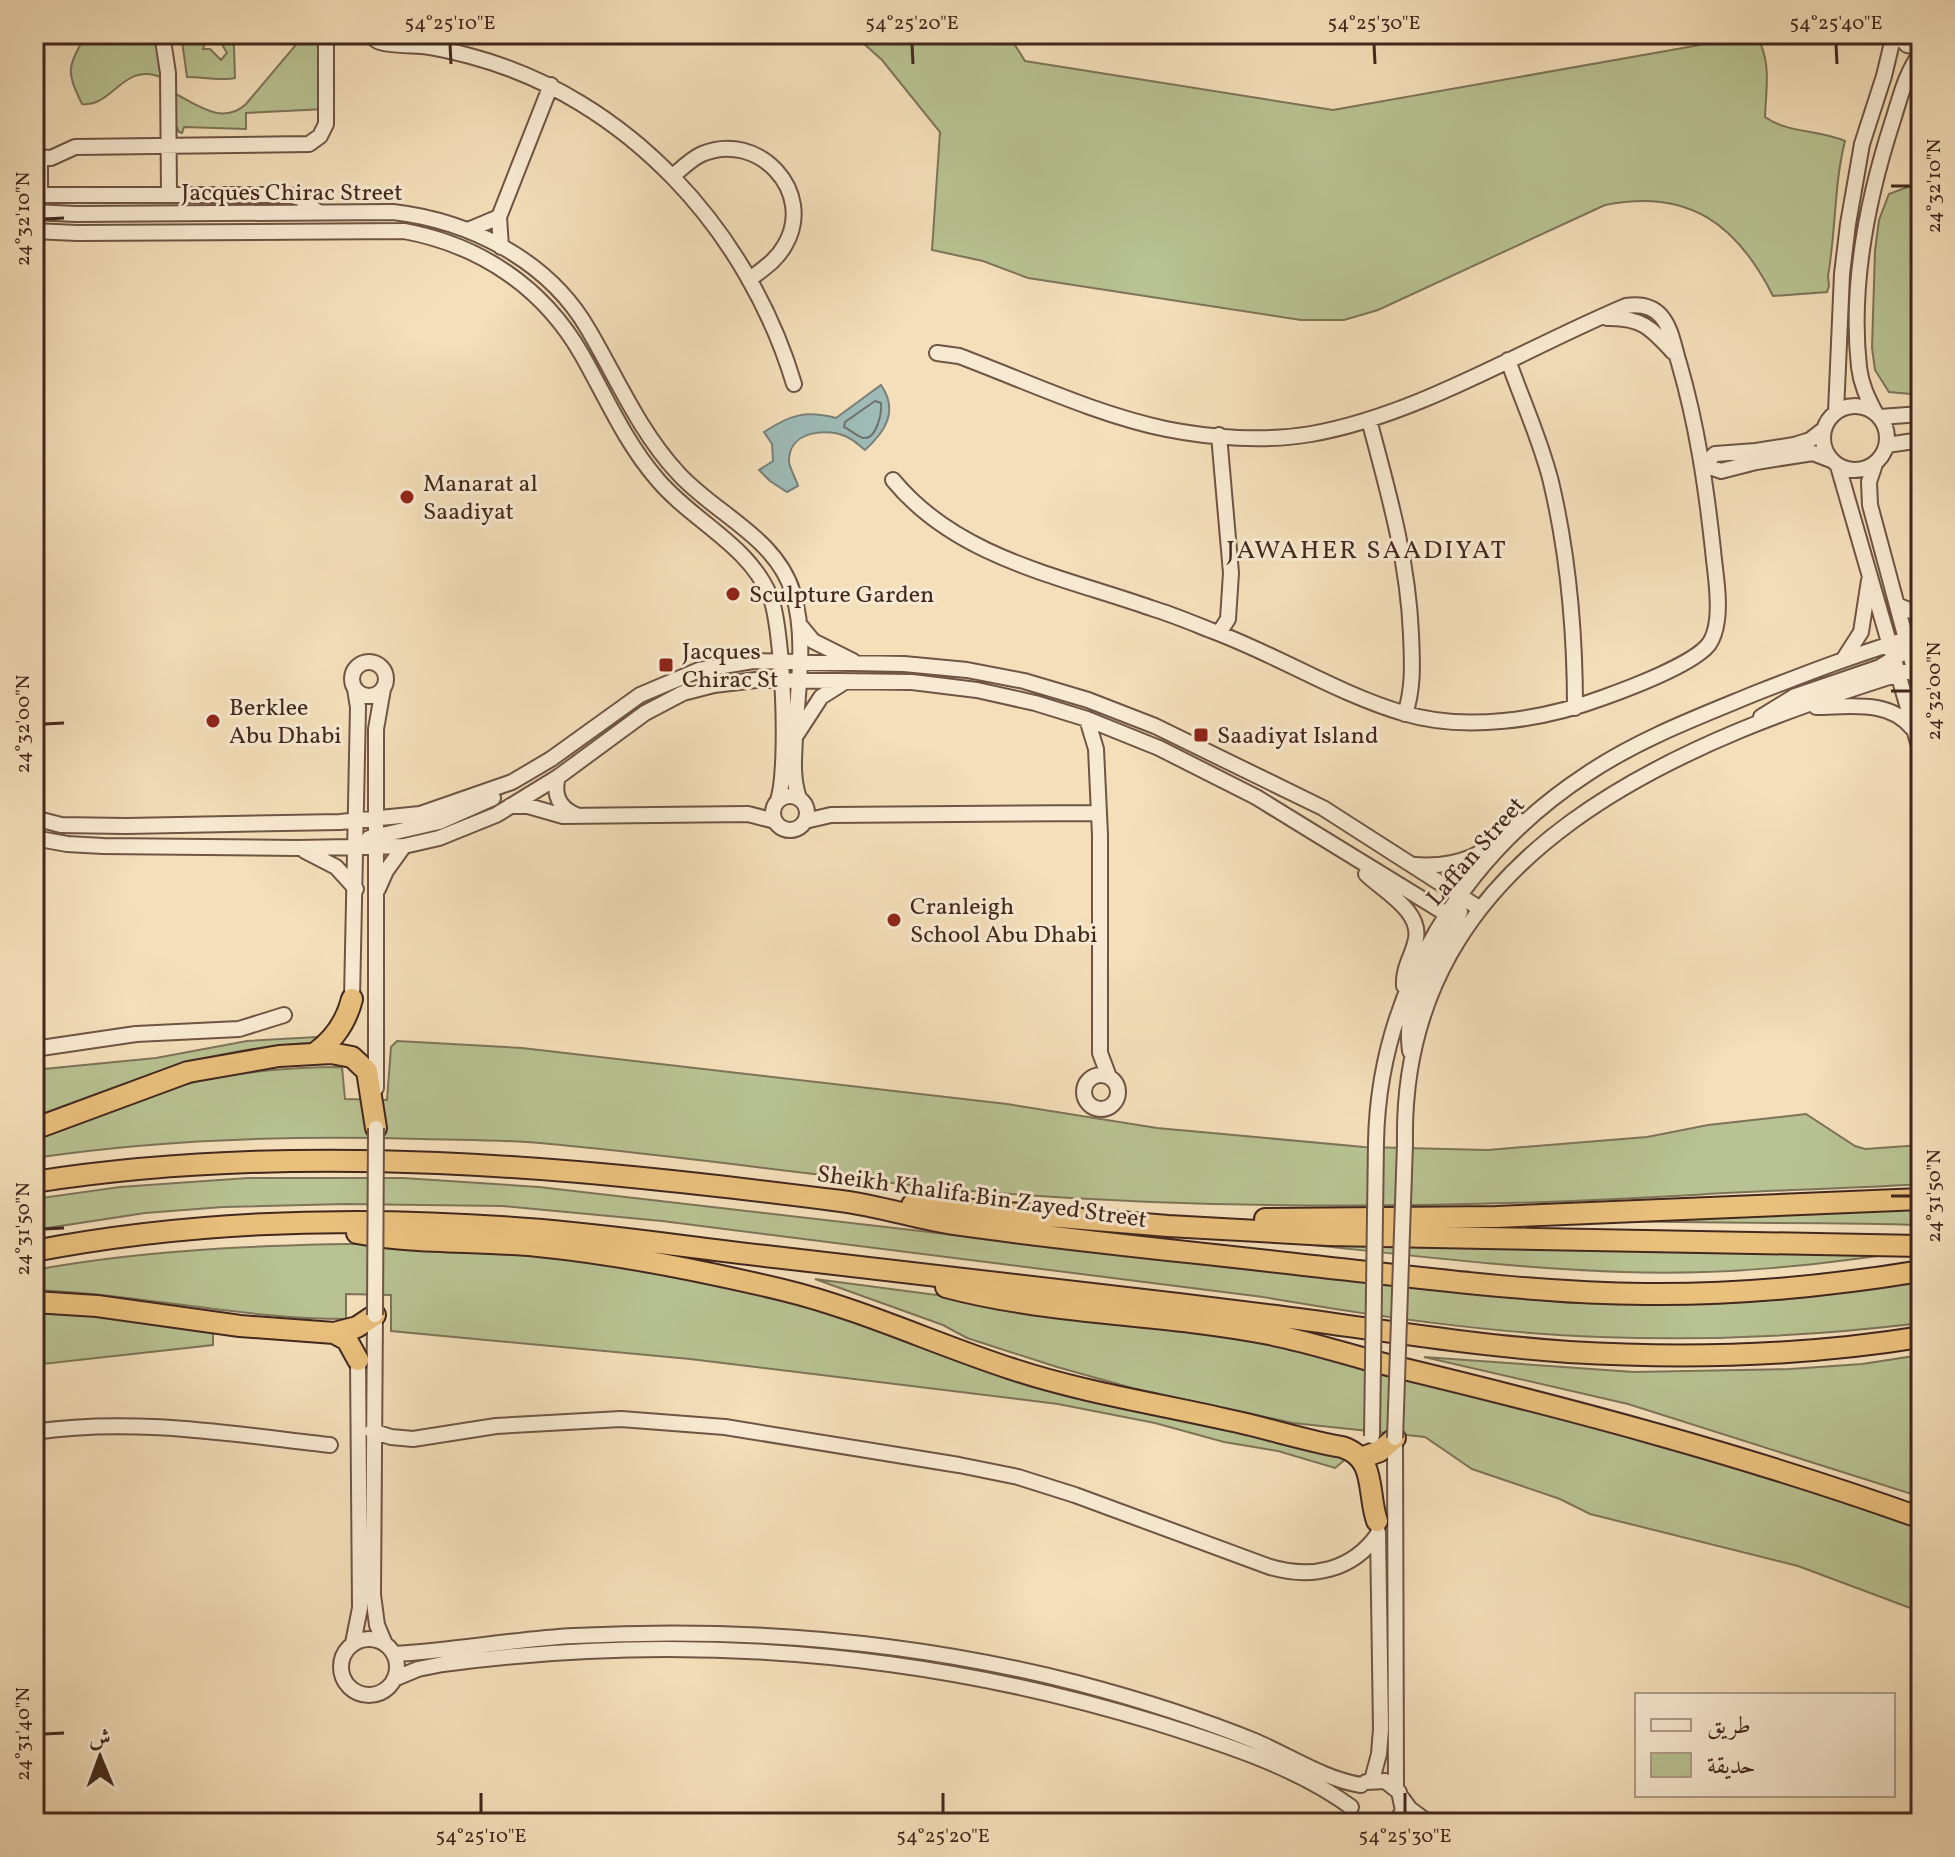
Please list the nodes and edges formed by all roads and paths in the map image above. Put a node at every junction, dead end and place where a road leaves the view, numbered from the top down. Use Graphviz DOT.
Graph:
graph roads {
  1 [pos="162,34"];
  2 [pos="326,34"];
  3 [pos="371,34"];
  4 [pos="1557,34"];
  5 [pos="1587,34"];
  6 [pos="1895,34"];
  7 [pos="428,40"];
  8 [pos="1921,50"];
  9 [pos="551,85"];
  10 [pos="169,146"];
  11 [pos="37,158"];
  12 [pos="673,176"];
  13 [pos="37,195"];
  14 [pos="169,195"];
  15 [pos="34,212"];
  16 [pos="318,212"];
  17 [pos="499,217"];
  18 [pos="468,230"];
  19 [pos="34,231"];
  20 [pos="501,247"];
  21 [pos="750,279"];
  22 [pos="937,353"];
  23 [pos="1508,360"];
  24 [pos="794,384"];
  25 [pos="1836,412"];
  26 [pos="1921,414"];
  27 [pos="1878,415"];
  28 [pos="1369,420"];
  29 [pos="1823,430"];
  30 [pos="1219,435"];
  31 [pos="1921,440"];
  32 [pos="1887,445"];
  33 [pos="1834,463"];
  34 [pos="1875,464"];
  35 [pos="1704,465"];
  36 [pos="893,480"];
  37 [pos="1870,576"];
  38 [pos="1897,605"];
  39 [pos="1921,615"];
  40 [pos="798,622"];
  41 [pos="1219,633"];
  42 [pos="1914,637"];
  43 [pos="1889,644"];
  44 [pos="1843,660"];
  45 [pos="1917,661"];
  46 [pos="857,663"];
  47 [pos="941,667"];
  48 [pos="1896,667"];
  49 [pos="789,670"];
  50 [pos="853,680"];
  51 [pos="355,689"];
  52 [pos="383,689"];
  53 [pos="1921,695"];
  54 [pos="1804,707"];
  55 [pos="1575,708"];
  56 [pos="1405,714"];
  57 [pos="1087,719"];
  58 [pos="1748,728"];
  59 [pos="1914,731"];
  60 [pos="1121,732"];
  61 [pos="795,738"];
  62 [pos="1921,753"];
  63 [pos="1097,756"];
  64 [pos="558,777"];
  65 [pos="512,782"];
  66 [pos="1555,796"];
  67 [pos="801,800"];
  68 [pos="776,802"];
  69 [pos="510,806"];
  70 [pos="1099,813"];
  71 [pos="748,814"];
  72 [pos="576,815"];
  73 [pos="831,815"];
  74 [pos="34,818"];
  75 [pos="1529,819"];
  76 [pos="376,820"];
  77 [pos="357,821"];
  78 [pos="775,821"];
  79 [pos="805,821"];
  80 [pos="34,838"];
  81 [pos="375,842"];
  82 [pos="404,846"];
  83 [pos="297,848"];
  84 [pos="357,848"];
  85 [pos="1357,860"];
  86 [pos="1414,865"];
  87 [pos="356,889"];
  88 [pos="376,893"];
  89 [pos="1469,902"];
  90 [pos="1457,920"];
  91 [pos="1405,991"];
  92 [pos="352,999"];
  93 [pos="284,1015"];
  94 [pos="34,1049"];
  95 [pos="1100,1053"];
  96 [pos="314,1054"];
  97 [pos="1109,1077"];
  98 [pos="1089,1081"];
  99 [pos="376,1128"];
  100 [pos="34,1129"];
  101 [pos="34,1182"];
  102 [pos="1921,1199"];
  103 [pos="848,1202"];
  104 [pos="1117,1221"];
  105 [pos="322,1224"];
  106 [pos="1921,1246"];
  107 [pos="34,1251"];
  108 [pos="901,1271"];
  109 [pos="1921,1271"];
  110 [pos="34,1302"];
  111 [pos="375,1315"];
  112 [pos="334,1333"];
  113 [pos="1921,1337"];
  114 [pos="1921,1344"];
  115 [pos="1865,1346"];
  116 [pos="358,1360"];
  117 [pos="372,1431"];
  118 [pos="34,1432"];
  119 [pos="1395,1438"];
  120 [pos="330,1445"];
  121 [pos="1369,1450"];
  122 [pos="1921,1518"];
  123 [pos="1378,1528"];
  124 [pos="353,1643"];
  125 [pos="390,1649"];
  126 [pos="394,1679"];
  127 [pos="1367,1783"];
  128 [pos="1399,1793"];
  129 [pos="1351,1807"];
  130 [pos="1358,1823"];
  131 [pos="1396,1823"];
  132 [pos="1429,1823"];
  1 -- 10 [label="street"];
  2 -- 10 [label="street"];
  3 -- 7 [label="street"];
  4 -- 5 [label="street"];
  6 -- 8 [label="street"];
  6 -- 25 [label="street"];
  7 -- 9 [label="street"];
  8 -- 27 [label="street"];
  9 -- 12 [label="street"];
  9 -- 17 [label="street"];
  10 -- 11 [label="street"];
  10 -- 14 [label="street"];
  11 -- 13 [label="street"];
  12 -- 21 [label="street"];
  12 -- 21 [label="street"];
  13 -- 14 [label="street"];
  14 -- 16 [label="street"];
  15 -- 16 [label="street, Jacques Chirac Street"];
  16 -- 18 [label="street, Jacques Chirac Street"];
  17 -- 18 [label="street"];
  17 -- 20 [label="street"];
  18 -- 20 [label="street, Jacques Chirac Street"];
  19 -- 49 [label="street, Jacques Chirac Street"];
  20 -- 40 [label="street, Jacques Chirac Street"];
  21 -- 24 [label="street"];
  22 -- 30 [label="street"];
  23 -- 28 [label="street"];
  23 -- 35 [label="street"];
  23 -- 55 [label="street"];
  25 -- 27 [label="street"];
  25 -- 29 [label="street"];
  26 -- 27 [label="street"];
  27 -- 32 [label="street"];
  28 -- 30 [label="street"];
  28 -- 56 [label="street"];
  29 -- 33 [label="street"];
  29 -- 35 [label="street"];
  30 -- 41 [label="street"];
  31 -- 32 [label="street"];
  32 -- 34 [label="street"];
  33 -- 34 [label="street"];
  33 -- 35 [label="street"];
  33 -- 37 [label="street"];
  34 -- 38 [label="street"];
  35 -- 55 [label="street"];
  36 -- 41 [label="street"];
  37 -- 43 [label="street"];
  37 -- 44 [label="street"];
  38 -- 39 [label="street"];
  38 -- 42 [label="street"];
  40 -- 46 [label="street"];
  40 -- 49 [label="street, Jacques Chirac Street"];
  41 -- 56 [label="street"];
  42 -- 43 [label="street, Laffan Street"];
  42 -- 45 [label="street"];
  42 -- 48 [label="street"];
  43 -- 44 [label="street, Laffan Street"];
  43 -- 48 [label="street"];
  44 -- 66 [label="street, Laffan Street"];
  45 -- 48 [label="street, Laffan Street"];
  45 -- 53 [label="street"];
  46 -- 47 [label="street"];
  46 -- 49 [label="street"];
  47 -- 49 [label="street"];
  47 -- 86 [label="street"];
  48 -- 54 [label="street, Laffan Street"];
  48 -- 58 [label="street"];
  48 -- 59 [label="street"];
  49 -- 50 [label="street"];
  49 -- 61 [label="street, Jacques Chirac Street"];
  49 -- 64 [label="street"];
  49 -- 65 [label="street"];
  49 -- 68 [label="street, Jacques Chirac Street"];
  50 -- 57 [label="street"];
  50 -- 61 [label="street"];
  51 -- 52 [label="street"];
  51 -- 52 [label="street"];
  51 -- 77 [label="street"];
  52 -- 76 [label="street"];
  54 -- 58 [label="street, Laffan Street"];
  54 -- 59 [label="street"];
  55 -- 56 [label="street"];
  57 -- 60 [label="street"];
  57 -- 63 [label="street"];
  58 -- 89 [label="street, Laffan Street"];
  59 -- 62 [label="street"];
  60 -- 63 [label="street"];
  60 -- 85 [label="street"];
  61 -- 67 [label="street, Jacques Chirac Street"];
  63 -- 70 [label="street"];
  64 -- 69 [label="street"];
  64 -- 72 [label="street"];
  65 -- 76 [label="street"];
  65 -- 81 [label="street"];
  66 -- 75 [label="street, Laffan Street"];
  66 -- 89 [label="street"];
  67 -- 68 [label="street"];
  67 -- 73 [label="street"];
  67 -- 79 [label="street"];
  68 -- 71 [label="street"];
  68 -- 78 [label="street"];
  69 -- 72 [label="street"];
  69 -- 82 [label="street"];
  70 -- 73 [label="street"];
  70 -- 95 [label="street"];
  71 -- 72 [label="street"];
  71 -- 78 [label="street"];
  73 -- 79 [label="street"];
  74 -- 77 [label="street"];
  75 -- 86 [label="street"];
  75 -- 89 [label="street, Laffan Street"];
  76 -- 77 [label="street"];
  76 -- 81 [label="street"];
  77 -- 84 [label="street"];
  78 -- 79 [label="street"];
  80 -- 83 [label="street"];
  81 -- 82 [label="street"];
  81 -- 84 [label="street"];
  81 -- 88 [label="street"];
  82 -- 88 [label="street"];
  83 -- 84 [label="street"];
  83 -- 87 [label="street"];
  84 -- 87 [label="street"];
  85 -- 90 [label="street"];
  85 -- 91 [label="street"];
  86 -- 89 [label="street"];
  87 -- 92 [label="street"];
  88 -- 99 [label="street"];
  89 -- 90 [label="street, Laffan Street"];
  89 -- 90 [label="street, Laffan Street"];
  90 -- 91 [label="street, Laffan Street"];
  90 -- 119 [label="street, Laffan Street, bridge"];
  91 -- 121 [label="street, Laffan Street, bridge"];
  92 -- 96 [label="highway"];
  93 -- 94 [label="street"];
  95 -- 97 [label="street"];
  95 -- 98 [label="street"];
  96 -- 99 [label="highway"];
  96 -- 100 [label="highway"];
  97 -- 98 [label="street"];
  97 -- 98 [label="street"];
  99 -- 111 [label="street, bridge"];
  101 -- 103 [label="highway, Sheikh Khalifa Bin Zayed Street"];
  102 -- 104 [label="highway"];
  103 -- 104 [label="highway"];
  103 -- 109 [label="highway, Sheikh Khalifa Bin Zayed Street"];
  104 -- 106 [label="highway"];
  105 -- 107 [label="highway"];
  105 -- 108 [label="highway"];
  105 -- 121 [label="highway"];
  108 -- 115 [label="highway"];
  108 -- 122 [label="highway"];
  110 -- 112 [label="highway"];
  111 -- 112 [label="highway"];
  111 -- 117 [label="street"];
  112 -- 116 [label="highway"];
  113 -- 115 [label="highway"];
  114 -- 115 [label="highway"];
  116 -- 124 [label="street"];
  117 -- 123 [label="street"];
  117 -- 125 [label="street"];
  118 -- 120 [label="street"];
  119 -- 121 [label="highway"];
  119 -- 128 [label="street, Laffan Street"];
  121 -- 123 [label="highway"];
  123 -- 127 [label="street"];
  124 -- 125 [label="street"];
  124 -- 126 [label="street"];
  125 -- 126 [label="street"];
  125 -- 127 [label="street"];
  126 -- 129 [label="street"];
  127 -- 128 [label="street"];
  127 -- 129 [label="street"];
  128 -- 131 [label="street, Laffan Street"];
  128 -- 132 [label="street"];
  129 -- 130 [label="street"];
}
